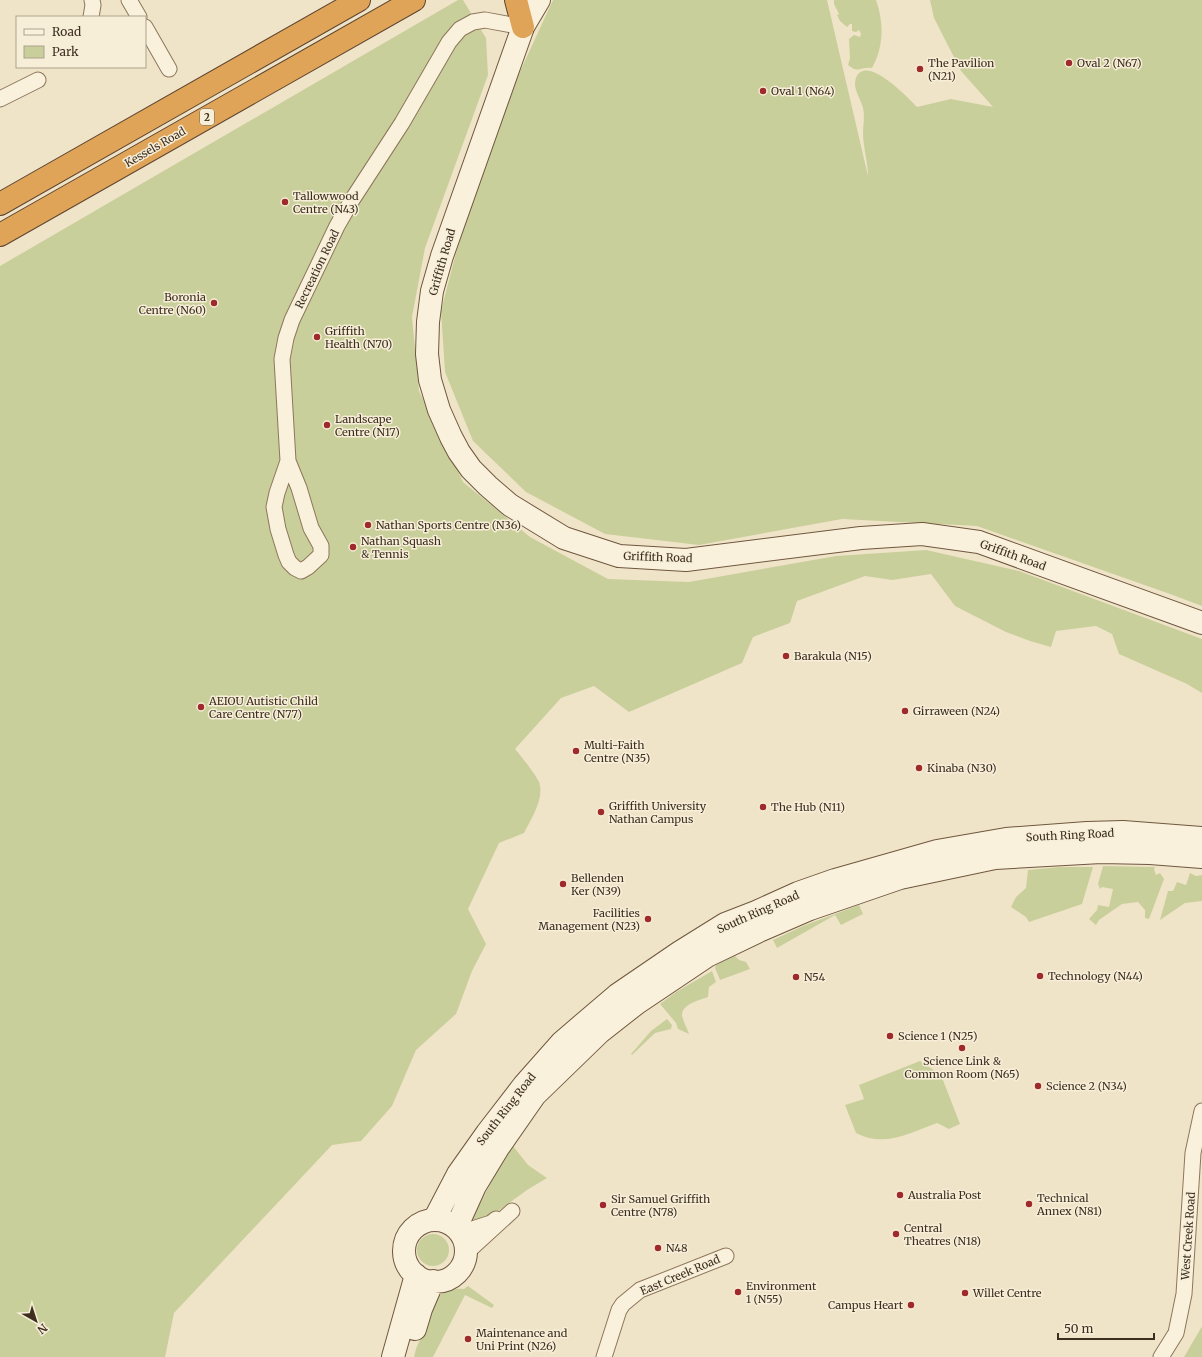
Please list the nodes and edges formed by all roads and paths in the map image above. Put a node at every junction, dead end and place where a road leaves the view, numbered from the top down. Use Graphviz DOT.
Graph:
graph roads {
  1 [pos="129,0"];
  2 [pos="359,0"];
  3 [pos="414,0"];
  4 [pos="516,0"];
  5 [pos="526,0"];
  6 [pos="539,0"];
  7 [pos="138,16"];
  8 [pos="523,27"];
  9 [pos="146,29"];
  10 [pos="169,69"];
  11 [pos="38,80"];
  12 [pos="0,99"];
  13 [pos="0,204"];
  14 [pos="0,234"];
  15 [pos="288,461"];
  16 [pos="1202,623"];
  17 [pos="1202,838"];
  18 [pos="1202,857"];
  19 [pos="1202,1111"];
  20 [pos="434,1220"];
  21 [pos="458,1231"];
  22 [pos="465,1254"];
  23 [pos="726,1256"];
  24 [pos="425,1278"];
  25 [pos="393,1357"];
  26 [pos="407,1357"];
  27 [pos="604,1357"];
  28 [pos="1161,1357"];
  1 -- 7 [label="street"];
  2 -- 13 [label="highway, 2"];
  3 -- 14 [label="highway, Kessels Road / 2"];
  4 -- 8 [label="highway"];
  5 -- 8 [label="street, Griffith Road"];
  6 -- 8 [label="street, Griffith Road"];
  8 -- 15 [label="street, Recreation Road"];
  8 -- 16 [label="street, Griffith Road"];
  9 -- 10 [label="street"];
  11 -- 12 [label="street"];
  15 -- 15 [label="street, Recreation Road"];
  17 -- 20 [label="street, South Ring Road"];
  18 -- 21 [label="street, South Ring Road"];
  19 -- 28 [label="street, West Creek Road"];
  20 -- 21 [label="street"];
  20 -- 24 [label="street"];
  21 -- 22 [label="street"];
  21 -- 22 [label="street"];
  22 -- 24 [label="street"];
  23 -- 27 [label="street, East Creek Road"];
  24 -- 25 [label="street"];
  24 -- 26 [label="street"];
}
